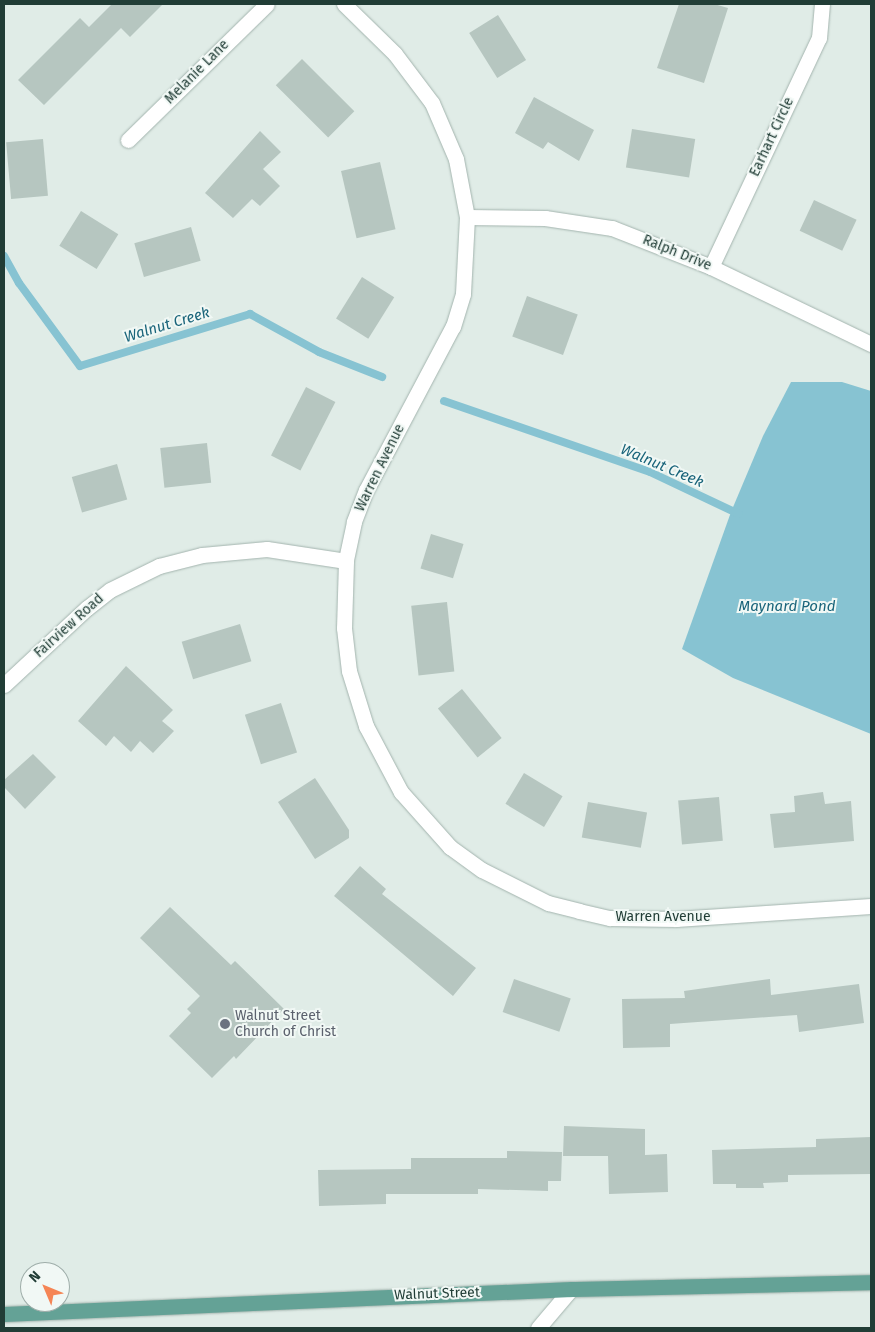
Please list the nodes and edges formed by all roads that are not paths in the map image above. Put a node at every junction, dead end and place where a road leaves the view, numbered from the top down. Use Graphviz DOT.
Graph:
graph roads {
  1 [pos="267,4"];
  2 [pos="344,4"];
  3 [pos="822,4"];
  4 [pos="128,140"];
  5 [pos="467,217"];
  6 [pos="711,266"];
  7 [pos="871,344"];
  8 [pos="346,561"];
  9 [pos="4,684"];
  10 [pos="871,906"];
  11 [pos="871,1282"];
  12 [pos="571,1289"];
  13 [pos="4,1314"];
  14 [pos="538,1328"];
  1 -- 4 [label="street, Melanie Lane"];
  2 -- 5 [label="street, Warren Avenue"];
  3 -- 6 [label="street, Earhart Circle"];
  5 -- 6 [label="street, Ralph Drive"];
  5 -- 8 [label="street, Warren Avenue"];
  6 -- 7 [label="street, Ralph Drive"];
  8 -- 9 [label="street, Fairview Road"];
  8 -- 10 [label="street, Warren Avenue"];
  11 -- 12 [label="main road, Walnut Street"];
  12 -- 13 [label="main road, Walnut Street"];
  12 -- 14 [label="street"];
}
